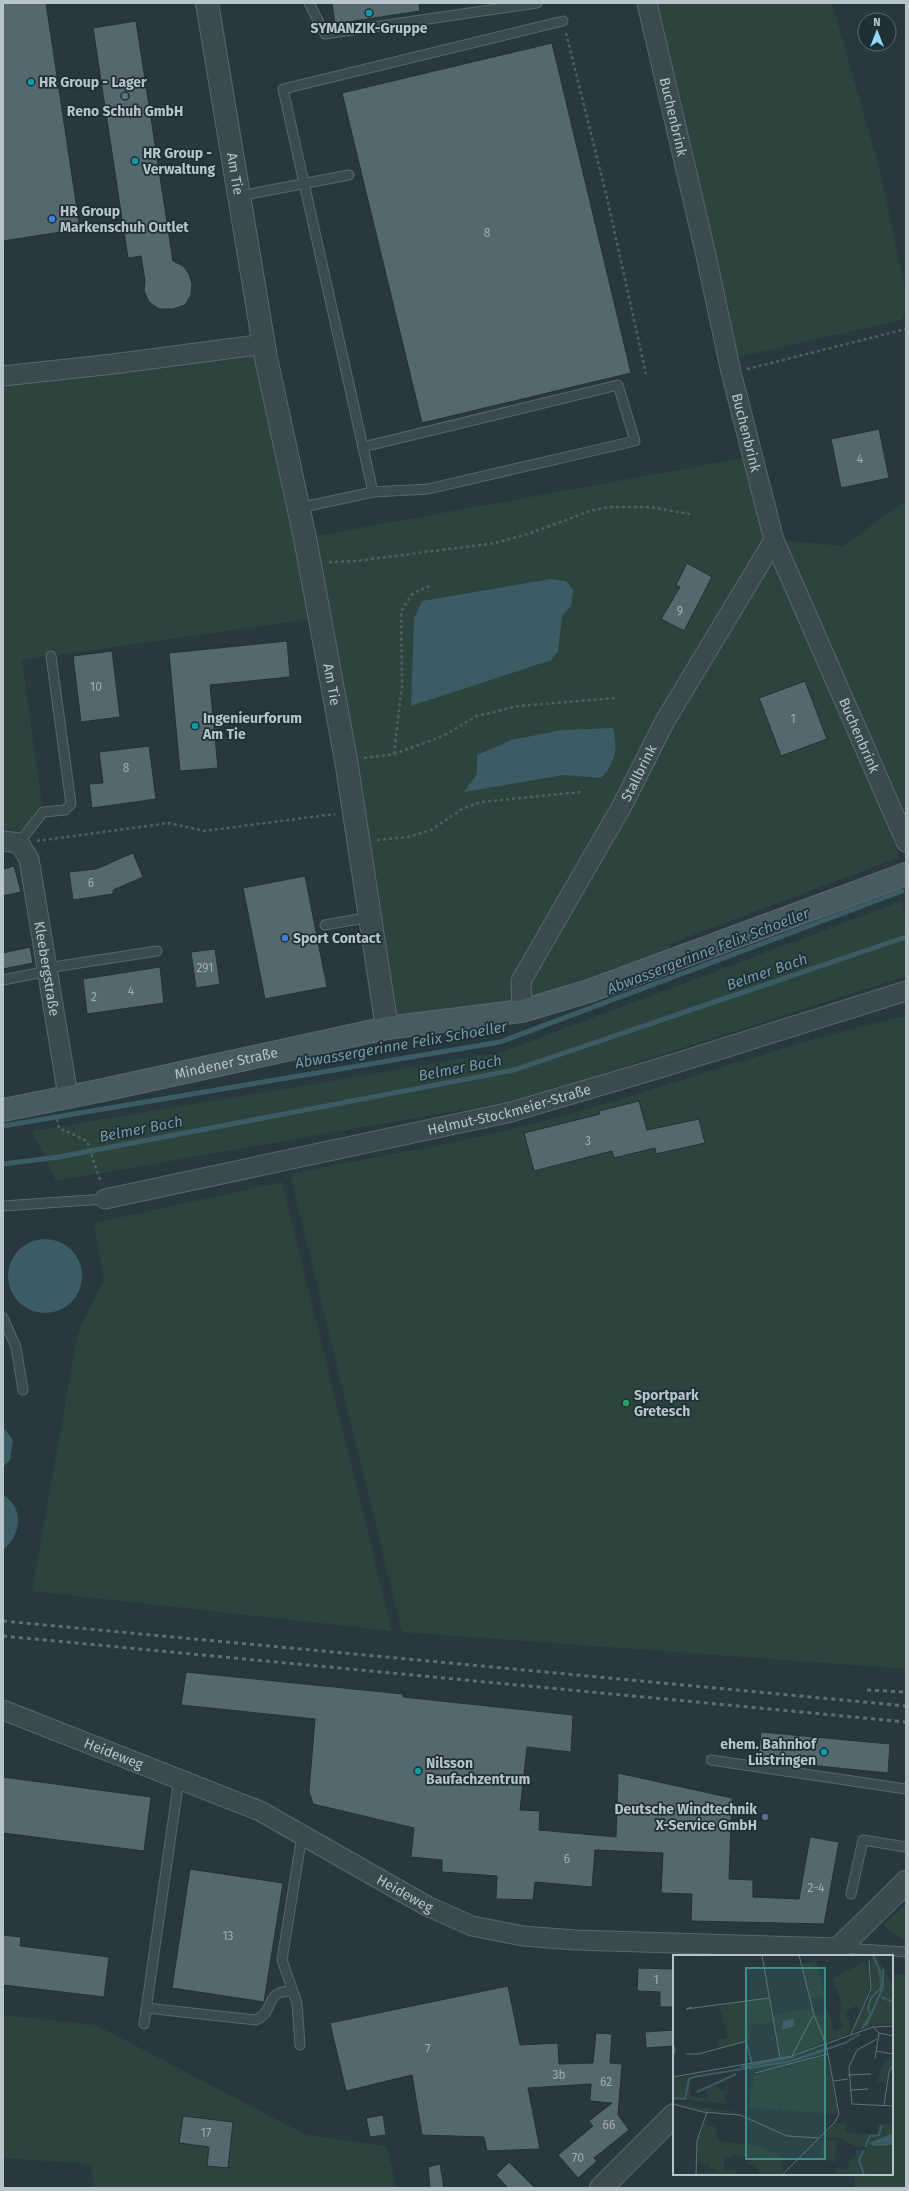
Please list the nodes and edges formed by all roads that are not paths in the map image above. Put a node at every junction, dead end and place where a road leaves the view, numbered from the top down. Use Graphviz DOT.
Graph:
graph roads {
  1 [pos="207,3"];
  2 [pos="309,3"];
  3 [pos="537,3"];
  4 [pos="647,3"];
  5 [pos="563,21"];
  6 [pos="349,175"];
  7 [pos="305,185"];
  8 [pos="239,196"];
  9 [pos="264,344"];
  10 [pos="3,376"];
  11 [pos="363,447"];
  12 [pos="373,492"];
  13 [pos="299,508"];
  14 [pos="774,540"];
  15 [pos="50,656"];
  16 [pos="11,842"];
  17 [pos="906,842"];
  18 [pos="906,874"];
  19 [pos="370,917"];
  20 [pos="325,925"];
  21 [pos="157,951"];
  22 [pos="47,970"];
  23 [pos="3,980"];
  24 [pos="906,991"];
  25 [pos="522,1011"];
  26 [pos="387,1028"];
  27 [pos="68,1096"];
  28 [pos="3,1110"];
  29 [pos="105,1199"];
  30 [pos="3,1206"];
  31 [pos="3,1318"];
  32 [pos="23,1390"];
  33 [pos="3,1710"];
  34 [pos="711,1760"];
  35 [pos="179,1779"];
  36 [pos="906,1789"];
  37 [pos="302,1835"];
  38 [pos="906,1847"];
  39 [pos="906,1882"];
  40 [pos="851,1894"];
  41 [pos="835,1952"];
  42 [pos="906,1952"];
  43 [pos="294,1991"];
  44 [pos="146,2008"];
  45 [pos="144,2024"];
  46 [pos="300,2045"];
  47 [pos="673,2116"];
  48 [pos="601,2188"];
  1 -- 8 [label="street, Am Tie"];
  2 -- 3 [label="lane"];
  4 -- 14 [label="street, Buchenbrink"];
  5 -- 7 [label="lane"];
  6 -- 7 [label="lane"];
  7 -- 8 [label="lane"];
  7 -- 11 [label="lane"];
  8 -- 9 [label="street, Am Tie"];
  9 -- 10 [label="street"];
  9 -- 13 [label="street, Am Tie"];
  11 -- 12 [label="lane"];
  11 -- 12 [label="lane"];
  12 -- 13 [label="lane"];
  13 -- 19 [label="street, Am Tie"];
  14 -- 17 [label="street, Buchenbrink"];
  14 -- 25 [label="street, Stallbrink"];
  15 -- 16 [label="lane"];
  16 -- 22 [label="street, Kleebergstraße"];
  18 -- 25 [label="main road, Mindener Straße"];
  19 -- 20 [label="lane"];
  19 -- 26 [label="street, Am Tie"];
  21 -- 22 [label="lane"];
  22 -- 23 [label="lane"];
  22 -- 27 [label="street, Kleebergstraße"];
  24 -- 29 [label="street, Helmut-Stockmeier-Straße"];
  25 -- 26 [label="main road, Mindener Straße"];
  26 -- 27 [label="main road, Mindener Straße"];
  27 -- 28 [label="main road, Mindener Straße"];
  29 -- 30 [label="lane"];
  31 -- 32 [label="lane"];
  33 -- 35 [label="street, Heideweg"];
  34 -- 36 [label="lane"];
  35 -- 37 [label="street, Heideweg"];
  35 -- 44 [label="lane"];
  37 -- 41 [label="street, Heideweg"];
  37 -- 43 [label="lane"];
  38 -- 40 [label="lane"];
  39 -- 41 [label="street"];
  41 -- 42 [label="lane"];
  43 -- 44 [label="lane"];
  43 -- 46 [label="lane"];
  44 -- 45 [label="lane"];
  47 -- 48 [label="street"];
}
